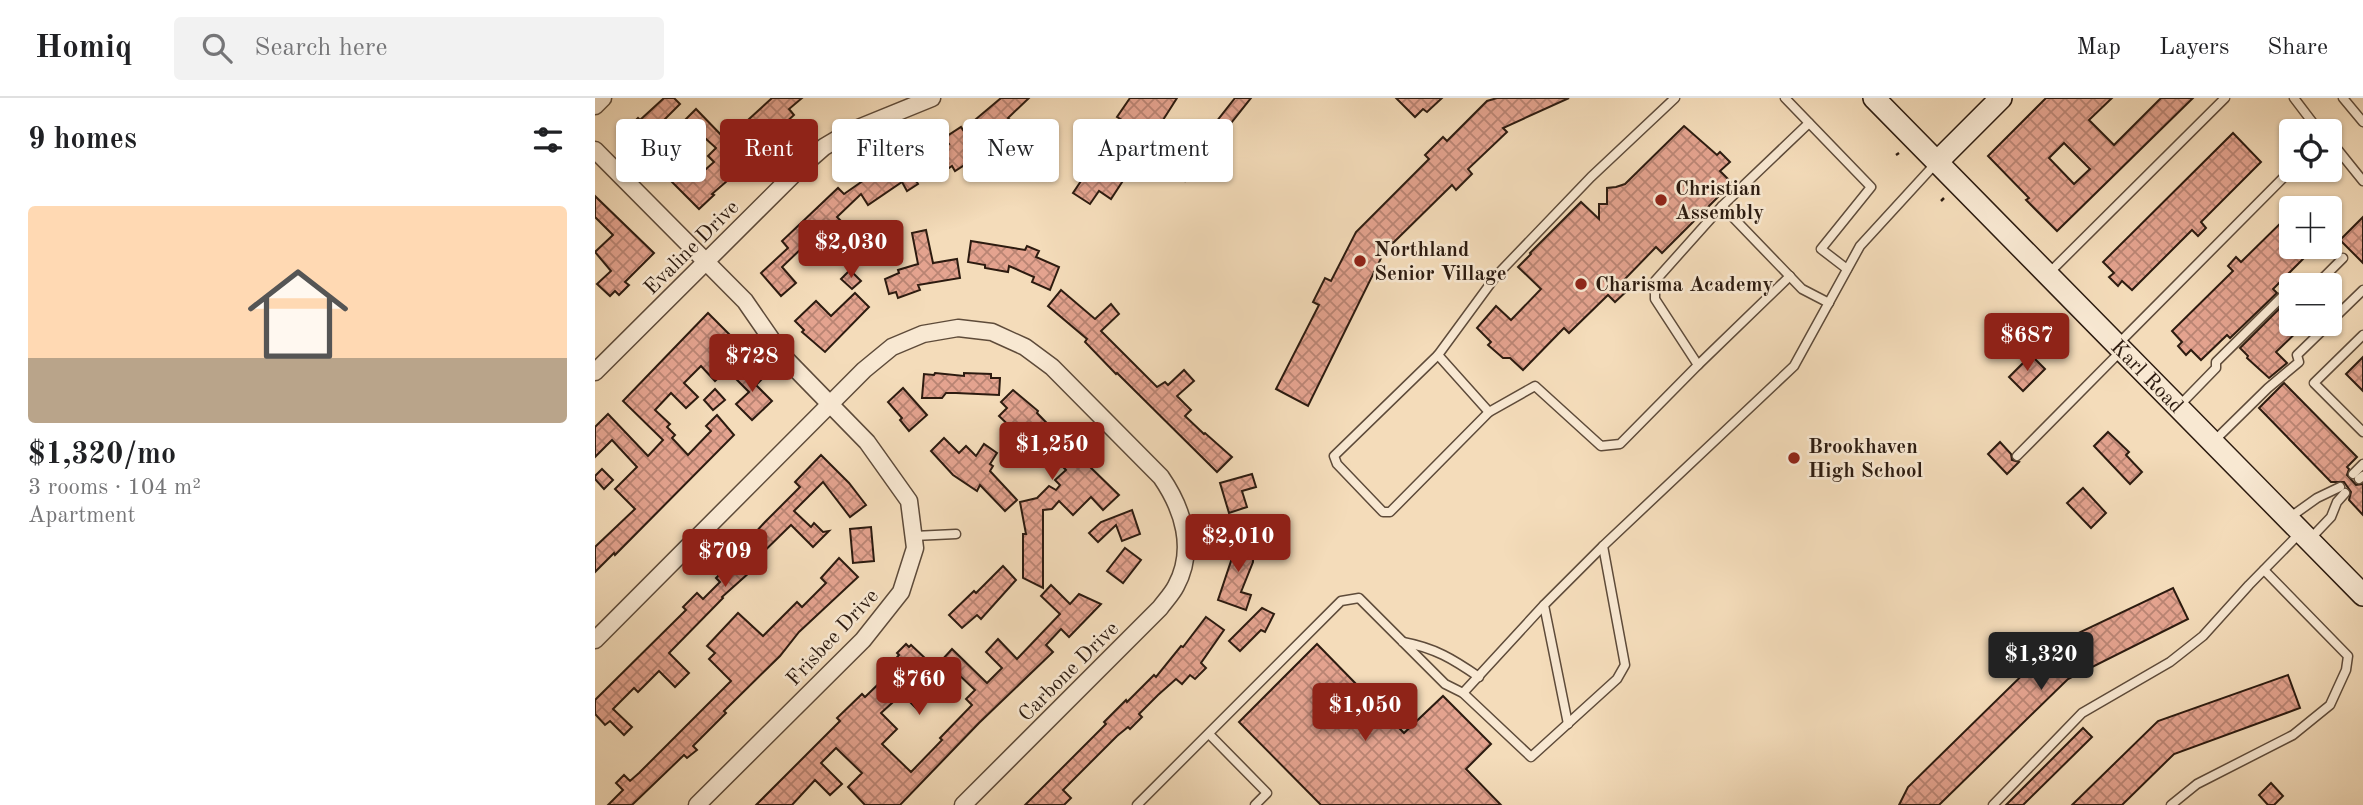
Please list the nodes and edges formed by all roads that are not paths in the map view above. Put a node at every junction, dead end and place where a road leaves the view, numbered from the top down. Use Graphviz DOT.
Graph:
graph roads {
  1 [pos="603,98"];
  2 [pos="932,98"];
  3 [pos="1675,98"];
  4 [pos="1785,98"];
  5 [pos="1874,98"];
  6 [pos="2001,98"];
  7 [pos="2225,98"];
  8 [pos="2294,98"];
  9 [pos="2343,98"];
  10 [pos="595,106"];
  11 [pos="2309,119"];
  12 [pos="2363,122"];
  13 [pos="1809,123"];
  14 [pos="595,150"];
  15 [pos="2342,155"];
  16 [pos="1937,162"];
  17 [pos="2363,181"];
  18 [pos="2279,182"];
  19 [pos="1723,206"];
  20 [pos="2343,258"];
  21 [pos="707,262"];
  22 [pos="1847,269"];
  23 [pos="2328,273"];
  24 [pos="2048,274"];
  25 [pos="1790,276"];
  26 [pos="2363,290"];
  27 [pos="2279,301"];
  28 [pos="1829,303"];
  29 [pos="2342,310"];
  30 [pos="2363,335"];
  31 [pos="2316,336"];
  32 [pos="2119,347"];
  33 [pos="1438,355"];
  34 [pos="1698,365"];
  35 [pos="595,372"];
  36 [pos="830,404"];
  37 [pos="2178,407"];
  38 [pos="1489,412"];
  39 [pos="2363,432"];
  40 [pos="2213,442"];
  41 [pos="2017,456"];
  42 [pos="2363,464"];
  43 [pos="2358,476"];
  44 [pos="2299,531"];
  45 [pos="956,534"];
  46 [pos="913,536"];
  47 [pos="1603,546"];
  48 [pos="2264,570"];
  49 [pos="2363,595"];
  50 [pos="1544,605"];
  51 [pos="595,640"];
  52 [pos="1403,642"];
  53 [pos="1479,677"];
  54 [pos="1463,693"];
  55 [pos="1568,724"];
  56 [pos="1209,734"];
  57 [pos="697,805"];
  58 [pos="963,805"];
  59 [pos="1137,805"];
  60 [pos="1255,805"];
  61 [pos="1993,805"];
  62 [pos="2171,805"];
  1 -- 10 [label="street"];
  2 -- 21 [label="street, Evaline Drive"];
  3 -- 33 [label="lane"];
  4 -- 13 [label="lane"];
  5 -- 16 [label="main road, Karl Road"];
  6 -- 16 [label="main road"];
  7 -- 24 [label="lane"];
  8 -- 11 [label="lane"];
  9 -- 12 [label="lane"];
  13 -- 19 [label="lane"];
  13 -- 22 [label="lane"];
  14 -- 21 [label="street, Frisbee Drive"];
  15 -- 17 [label="lane"];
  16 -- 22 [label="lane"];
  16 -- 24 [label="main road, Karl Road"];
  18 -- 32 [label="lane"];
  19 -- 25 [label="lane"];
  19 -- 34 [label="lane"];
  20 -- 23 [label="lane"];
  21 -- 35 [label="street, Evaline Drive"];
  21 -- 36 [label="street, Frisbee Drive"];
  22 -- 28 [label="lane"];
  24 -- 32 [label="main road, Karl Road"];
  25 -- 28 [label="lane"];
  25 -- 34 [label="lane"];
  26 -- 29 [label="lane"];
  27 -- 37 [label="lane"];
  28 -- 47 [label="lane"];
  30 -- 39 [label="lane"];
  31 -- 40 [label="lane"];
  32 -- 37 [label="main road, Karl Road"];
  32 -- 41 [label="lane"];
  33 -- 38 [label="lane"];
  33 -- 38 [label="lane"];
  34 -- 38 [label="lane"];
  36 -- 46 [label="street, Frisbee Drive"];
  36 -- 51 [label="street"];
  36 -- 58 [label="street, Carbone Drive"];
  37 -- 40 [label="main road, Karl Road"];
  40 -- 44 [label="main road, Karl Road"];
  42 -- 43 [label="lane"];
  44 -- 44 [label="lane"];
  44 -- 48 [label="lane"];
  44 -- 49 [label="main road, Karl Road"];
  45 -- 46 [label="lane"];
  46 -- 57 [label="street, Frisbee Drive"];
  47 -- 50 [label="lane"];
  47 -- 55 [label="lane"];
  48 -- 61 [label="lane"];
  48 -- 62 [label="lane"];
  50 -- 53 [label="lane"];
  50 -- 55 [label="lane"];
  52 -- 53 [label="lane"];
  52 -- 54 [label="lane"];
  52 -- 56 [label="lane"];
  53 -- 54 [label="lane"];
  54 -- 55 [label="lane"];
  56 -- 59 [label="lane"];
  56 -- 60 [label="lane"];
}
